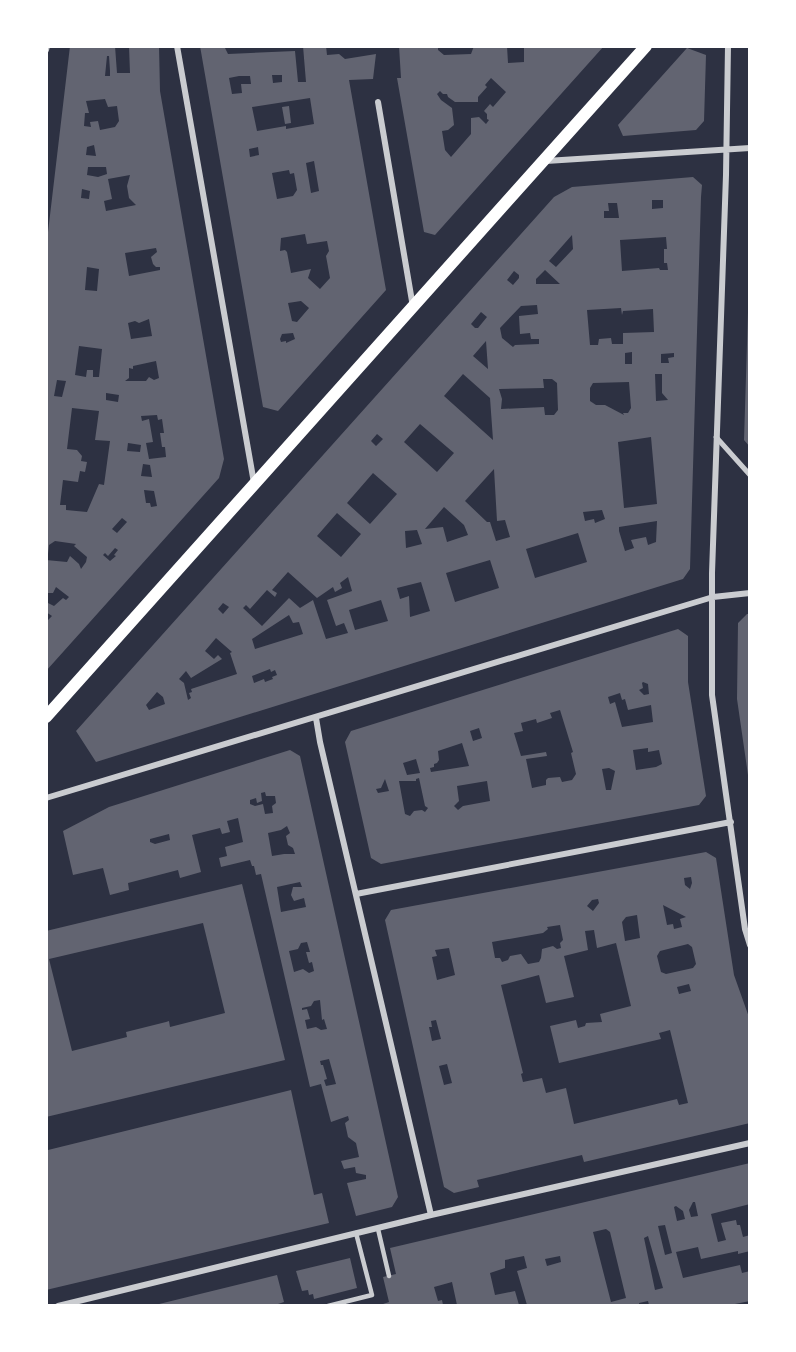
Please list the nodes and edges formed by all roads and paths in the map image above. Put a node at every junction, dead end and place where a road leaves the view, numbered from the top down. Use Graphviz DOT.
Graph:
graph roads {
  1 [pos="177,46"];
  2 [pos="646,46"];
  3 [pos="728,46"];
  4 [pos="378,102"];
  5 [pos="750,148"];
  6 [pos="726,151"];
  7 [pos="545,161"];
  8 [pos="413,307"];
  9 [pos="716,437"];
  10 [pos="750,475"];
  11 [pos="254,483"];
  12 [pos="750,593"];
  13 [pos="712,597"];
  14 [pos="46,717"];
  15 [pos="316,718"];
  16 [pos="46,798"];
  17 [pos="731,822"];
  18 [pos="356,894"];
  19 [pos="750,945"];
  20 [pos="750,1143"];
  21 [pos="431,1215"];
  22 [pos="378,1229"];
  23 [pos="356,1233"];
  24 [pos="389,1276"];
  25 [pos="78,1303"];
  26 [pos="58,1305"];
  27 [pos="328,1305"];
  1 -- 11 [label="street"];
  2 -- 7 [label="main road"];
  3 -- 6 [label="street"];
  4 -- 8 [label="street"];
  5 -- 6 [label="street"];
  6 -- 7 [label="street"];
  6 -- 9 [label="street"];
  7 -- 8 [label="main road"];
  8 -- 11 [label="main road"];
  9 -- 10 [label="street"];
  9 -- 13 [label="street"];
  11 -- 14 [label="main road"];
  12 -- 13 [label="street"];
  13 -- 15 [label="street"];
  13 -- 17 [label="street"];
  15 -- 16 [label="street"];
  15 -- 18 [label="street"];
  17 -- 18 [label="street"];
  17 -- 19 [label="street"];
  18 -- 21 [label="street"];
  20 -- 21 [label="street"];
  21 -- 22 [label="street"];
  22 -- 23 [label="street"];
  22 -- 24 [label="lane"];
  23 -- 25 [label="street"];
  23 -- 27 [label="lane"];
  25 -- 26 [label="street"];
}
